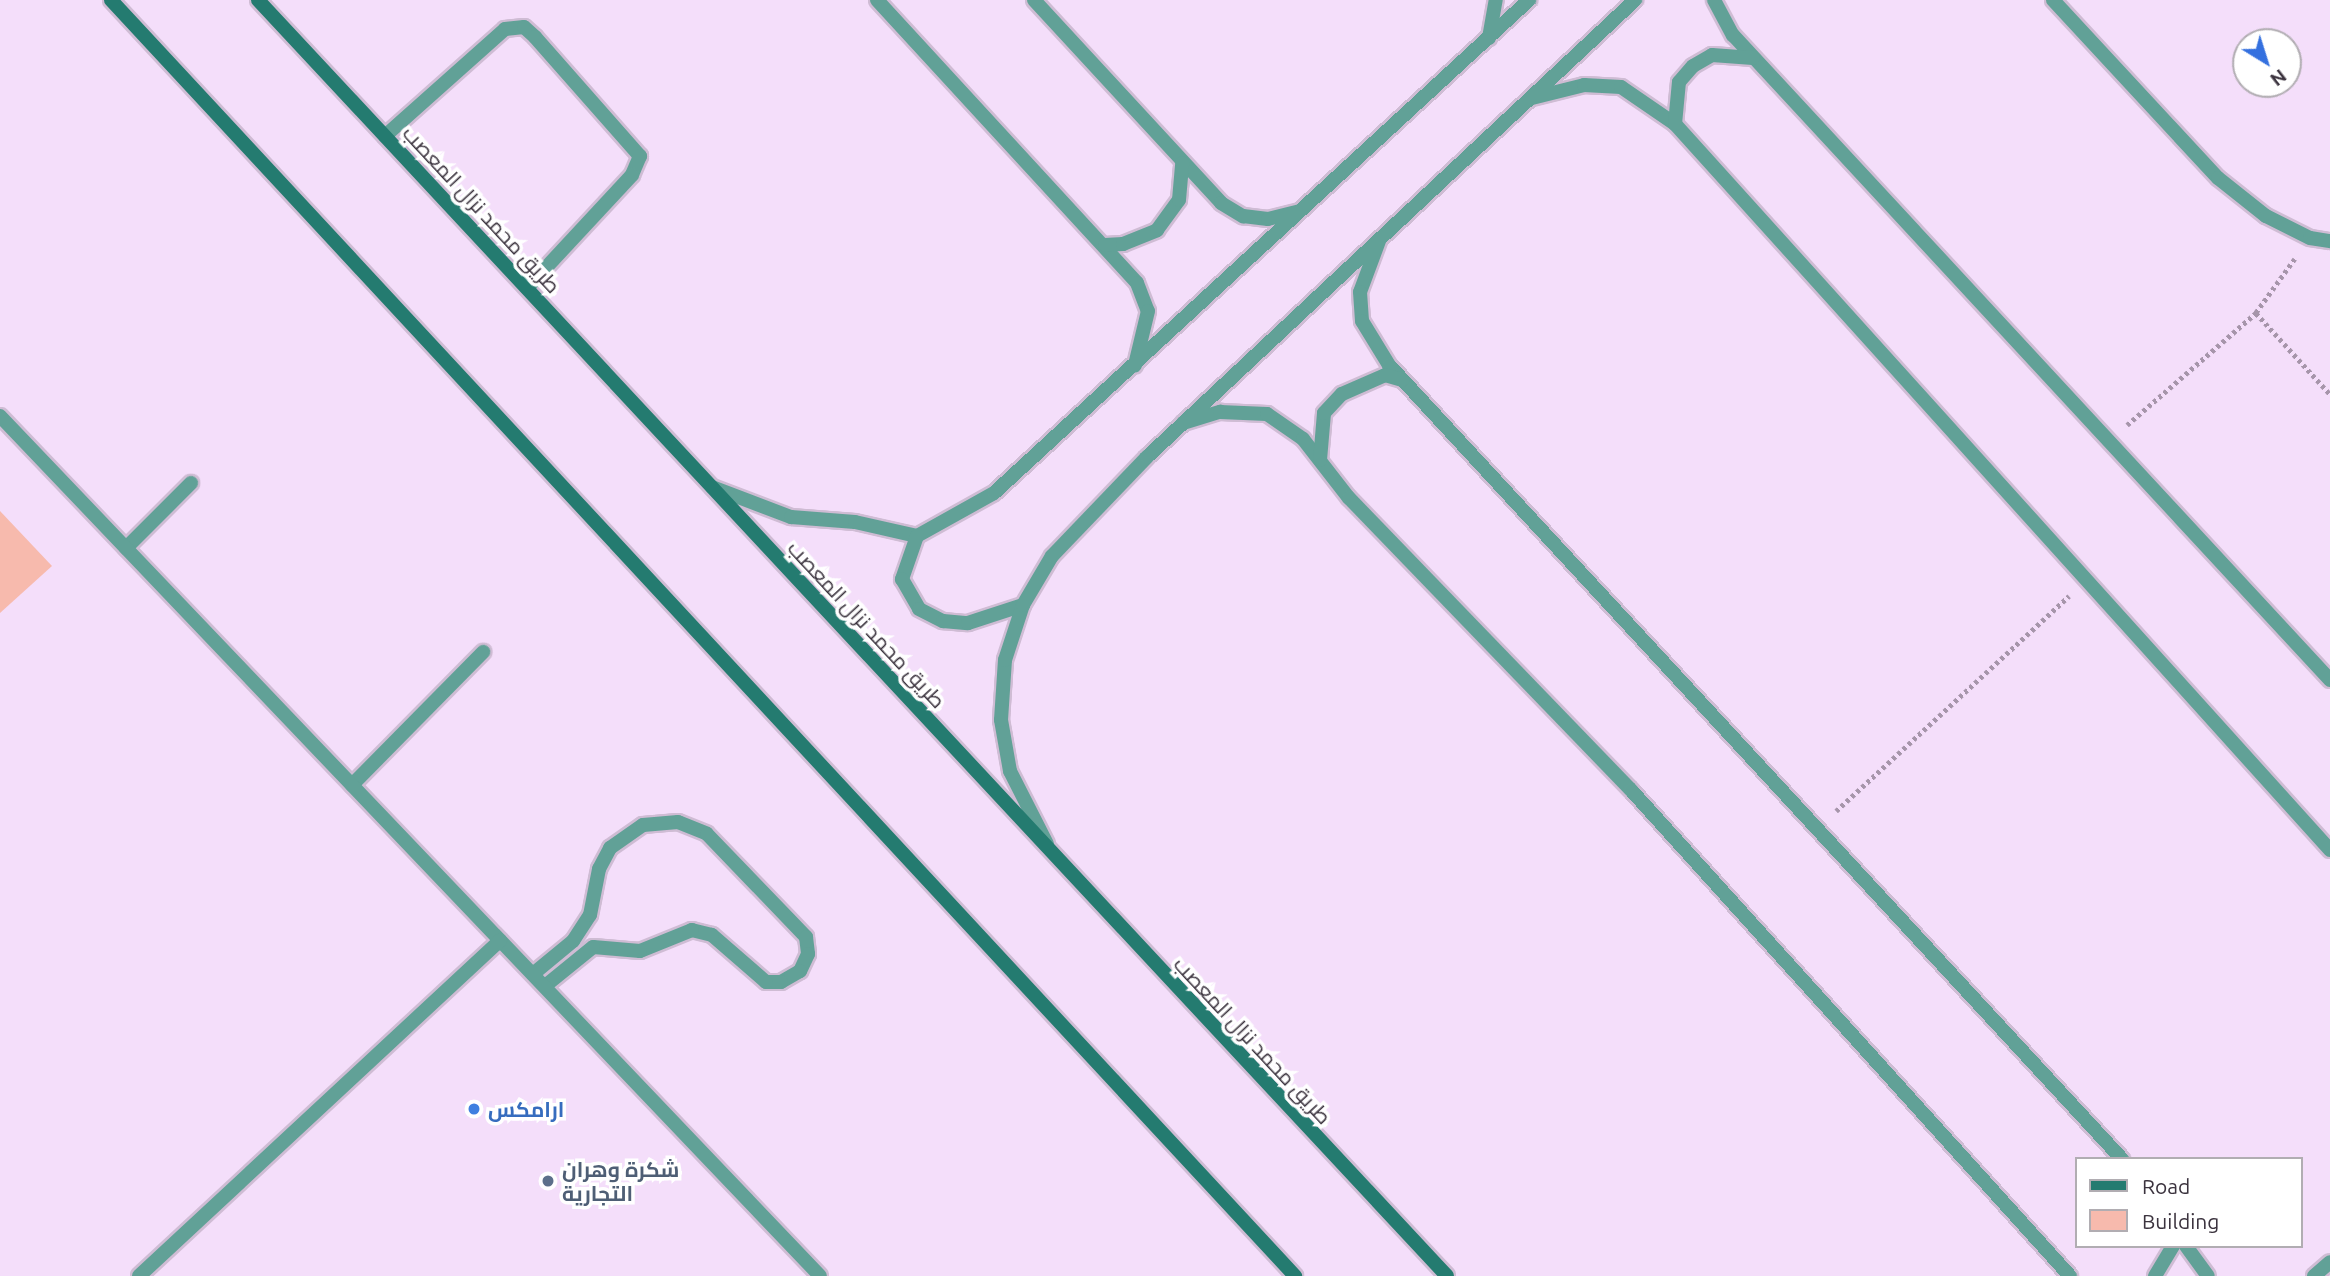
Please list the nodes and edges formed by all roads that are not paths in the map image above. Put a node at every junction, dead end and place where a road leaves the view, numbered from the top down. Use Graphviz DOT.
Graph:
graph roads {
  1 [pos="111,0"];
  2 [pos="258,0"];
  3 [pos="877,0"];
  4 [pos="1034,0"];
  5 [pos="1496,0"];
  6 [pos="1529,0"];
  7 [pos="1635,0"];
  8 [pos="1714,0"];
  9 [pos="2053,0"];
  10 [pos="1489,38"];
  11 [pos="1754,58"];
  12 [pos="1532,98"];
  13 [pos="1675,124"];
  14 [pos="385,136"];
  15 [pos="1182,163"];
  16 [pos="1298,211"];
  17 [pos="1379,241"];
  18 [pos="2330,241"];
  19 [pos="1105,245"];
  20 [pos="527,288"];
  21 [pos="1135,365"];
  22 [pos="1404,381"];
  23 [pos="0,416"];
  24 [pos="1183,423"];
  25 [pos="1320,460"];
  26 [pos="191,483"];
  27 [pos="712,487"];
  28 [pos="917,536"];
  29 [pos="126,548"];
  30 [pos="1023,605"];
  31 [pos="483,652"];
  32 [pos="2330,680"];
  33 [pos="352,785"];
  34 [pos="2330,850"];
  35 [pos="1054,857"];
  36 [pos="500,940"];
  37 [pos="533,974"];
  38 [pos="545,986"];
  39 [pos="2120,1157"];
  40 [pos="2172,1248"];
  41 [pos="2187,1248"];
  42 [pos="2330,1262"];
  43 [pos="139,1276"];
  44 [pos="820,1276"];
  45 [pos="1295,1276"];
  46 [pos="1447,1276"];
  47 [pos="2070,1276"];
  48 [pos="2155,1276"];
  49 [pos="2208,1276"];
  50 [pos="2314,1276"];
  1 -- 45 [label="street"];
  2 -- 14 [label="street, طريق محمد نزال المعصب"];
  3 -- 19 [label="street"];
  4 -- 15 [label="street"];
  5 -- 10 [label="street"];
  6 -- 10 [label="street"];
  7 -- 12 [label="street"];
  8 -- 11 [label="street"];
  9 -- 18 [label="street"];
  10 -- 16 [label="street"];
  11 -- 13 [label="street"];
  11 -- 32 [label="street"];
  12 -- 13 [label="street"];
  12 -- 17 [label="street"];
  13 -- 34 [label="street"];
  14 -- 20 [label="street, طريق محمد نزال المعصب"];
  14 -- 20 [label="street"];
  15 -- 16 [label="street"];
  15 -- 19 [label="street"];
  16 -- 21 [label="street"];
  17 -- 22 [label="street"];
  17 -- 24 [label="street"];
  19 -- 21 [label="street"];
  20 -- 27 [label="street, طريق محمد نزال المعصب"];
  21 -- 28 [label="street"];
  22 -- 25 [label="street"];
  22 -- 39 [label="street"];
  23 -- 29 [label="street"];
  24 -- 25 [label="street"];
  24 -- 30 [label="street"];
  25 -- 47 [label="street"];
  26 -- 29 [label="street"];
  27 -- 28 [label="street"];
  27 -- 35 [label="street, طريق محمد نزال المعصب"];
  28 -- 30 [label="street"];
  29 -- 33 [label="street"];
  30 -- 35 [label="street"];
  31 -- 33 [label="street"];
  33 -- 36 [label="street"];
  35 -- 46 [label="street, طريق محمد نزال المعصب"];
  36 -- 37 [label="street"];
  36 -- 43 [label="street"];
  37 -- 38 [label="street"];
  37 -- 38 [label="street"];
  38 -- 44 [label="street"];
  40 -- 48 [label="street"];
  41 -- 49 [label="street"];
  42 -- 50 [label="street"];
}
